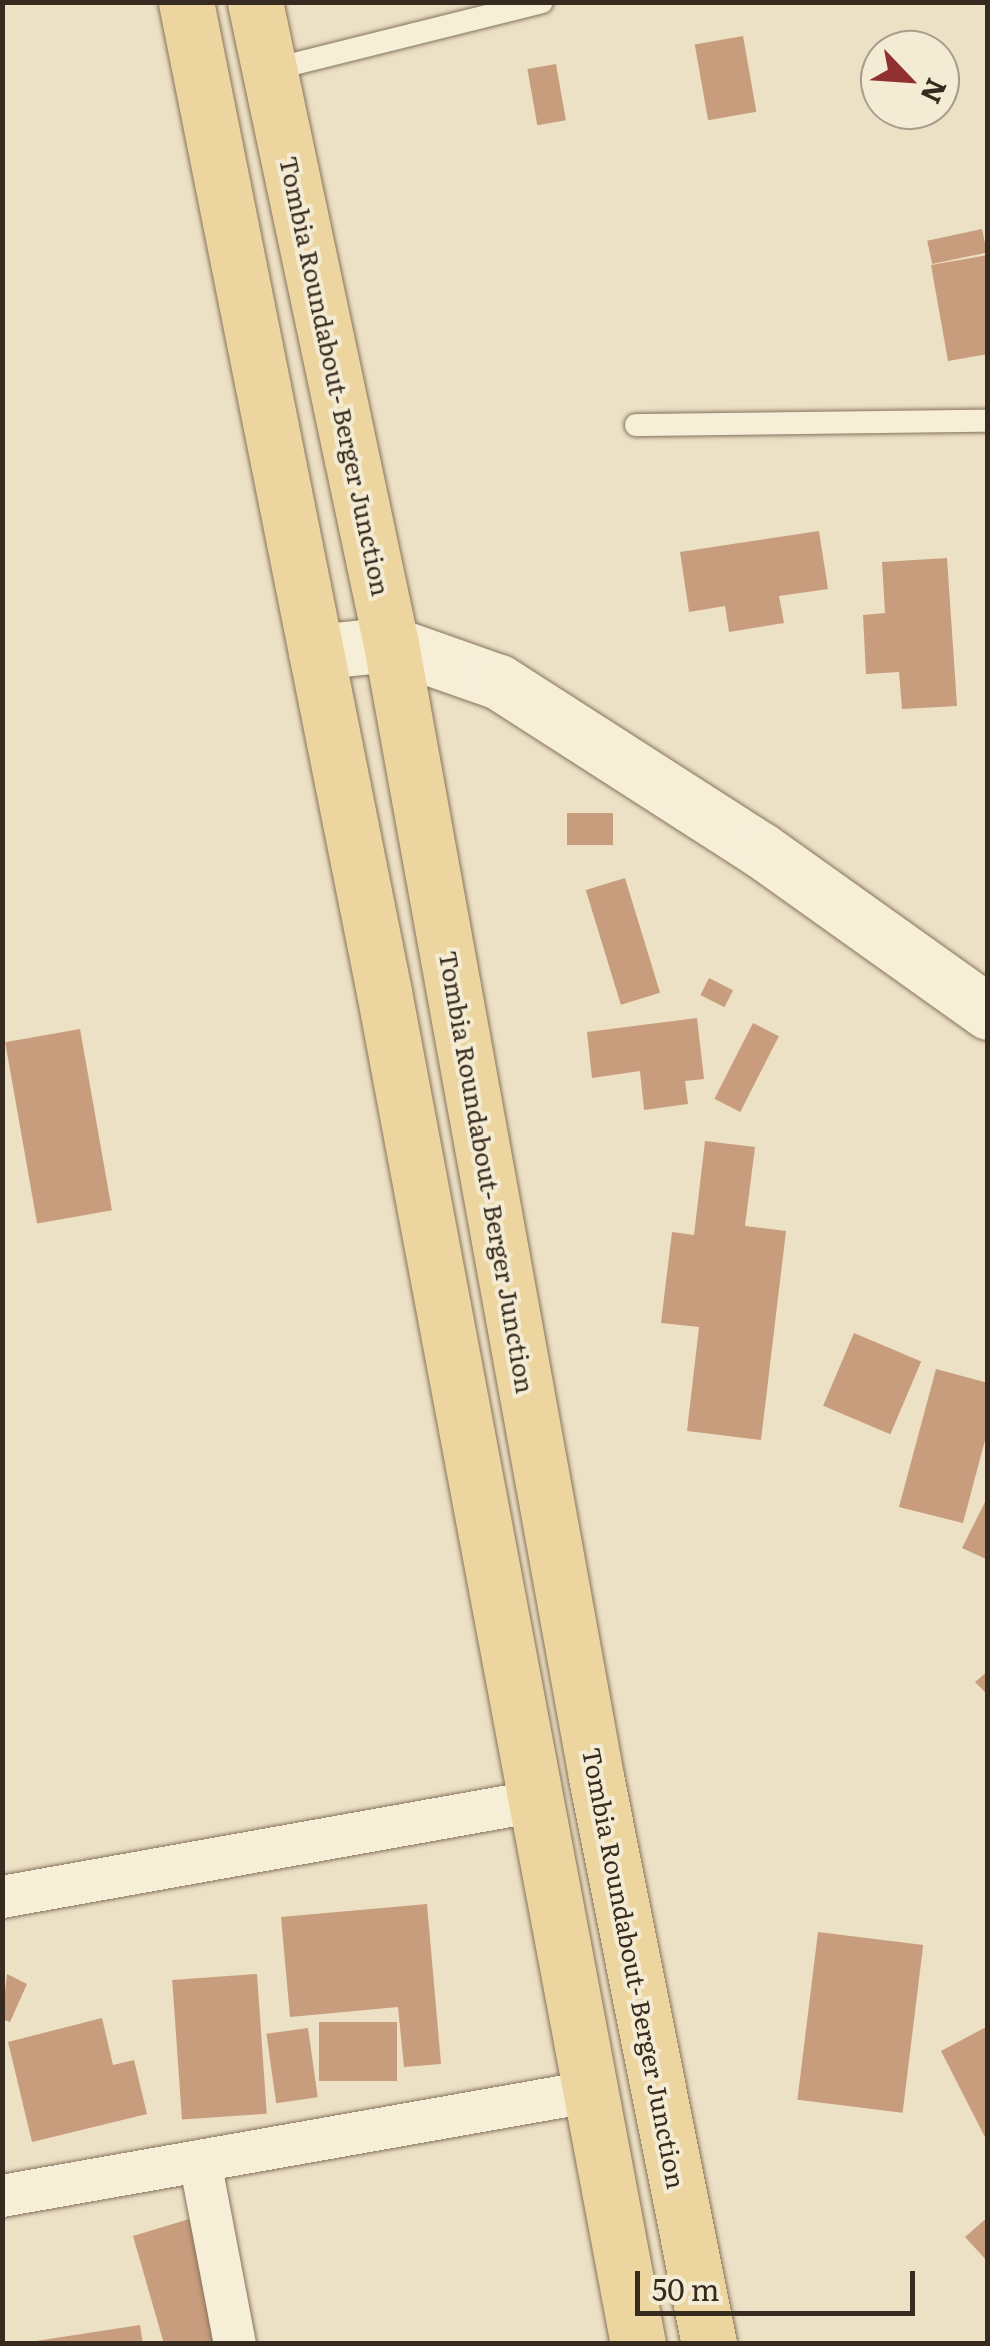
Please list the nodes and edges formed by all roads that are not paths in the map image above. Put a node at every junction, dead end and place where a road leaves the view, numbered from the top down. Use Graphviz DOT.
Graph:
graph roads {
  1 [pos="186,2"];
  2 [pos="255,2"];
  3 [pos="542,2"];
  4 [pos="270,70"];
  5 [pos="988,421"];
  6 [pos="636,425"];
  7 [pos="392,644"];
  8 [pos="316,652"];
  9 [pos="988,1012"];
  10 [pos="537,1801"];
  11 [pos="2,1897"];
  12 [pos="588,2092"];
  13 [pos="200,2161"];
  14 [pos="2,2196"];
  15 [pos="235,2344"];
  16 [pos="638,2344"];
  17 [pos="708,2344"];
  1 -- 8 [label="main road"];
  2 -- 4 [label="main road, Tombia Roundabout- Berger Junction"];
  3 -- 4 [label="lane"];
  4 -- 7 [label="main road, Tombia Roundabout- Berger Junction"];
  5 -- 6 [label="lane"];
  7 -- 8 [label="street"];
  7 -- 9 [label="street"];
  7 -- 17 [label="main road, Tombia Roundabout- Berger Junction"];
  8 -- 10 [label="main road"];
  10 -- 11 [label="street"];
  10 -- 12 [label="main road"];
  12 -- 13 [label="street"];
  12 -- 16 [label="main road"];
  13 -- 14 [label="street"];
  13 -- 15 [label="street"];
}
